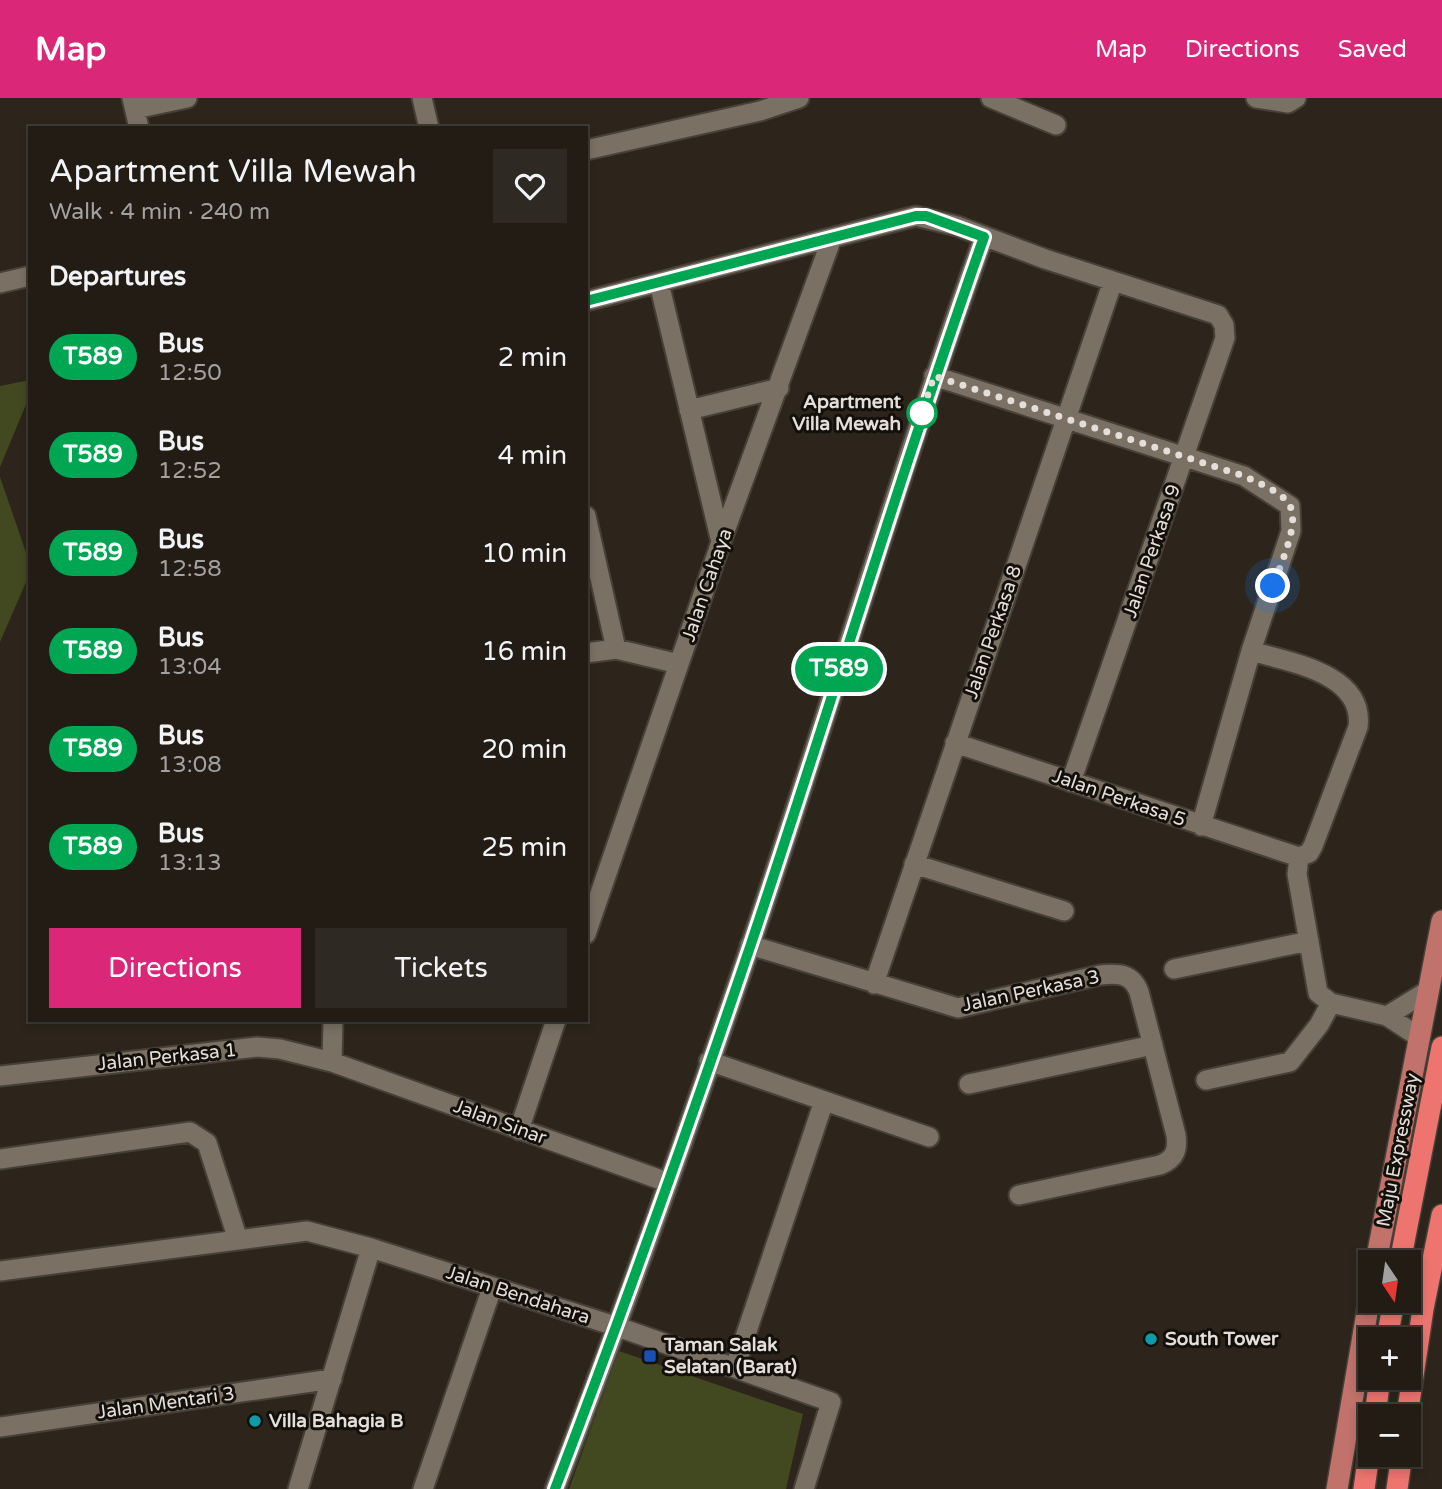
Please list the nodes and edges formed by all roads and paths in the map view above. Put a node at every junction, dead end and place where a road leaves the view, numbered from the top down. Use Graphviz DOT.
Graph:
graph roads {
  1 [pos="187,98"];
  2 [pos="422,98"];
  3 [pos="799,98"];
  4 [pos="991,98"];
  5 [pos="1256,98"];
  6 [pos="1292,100"];
  7 [pos="136,111"];
  8 [pos="1056,125"];
  9 [pos="429,126"];
  10 [pos="588,150"];
  11 [pos="984,237"];
  12 [pos="832,238"];
  13 [pos="28,276"];
  14 [pos="1113,281"];
  15 [pos="0,283"];
  16 [pos="659,283"];
  17 [pos="588,301"];
  18 [pos="934,376"];
  19 [pos="779,388"];
  20 [pos="689,410"];
  21 [pos="1067,420"];
  22 [pos="1184,458"];
  23 [pos="588,525"];
  24 [pos="721,542"];
  25 [pos="616,649"];
  26 [pos="1251,651"];
  27 [pos="588,653"];
  28 [pos="679,664"];
  29 [pos="954,743"];
  30 [pos="1071,782"];
  31 [pos="1201,826"];
  32 [pos="1291,855"];
  33 [pos="914,864"];
  34 [pos="1064,911"];
  35 [pos="1442,921"];
  36 [pos="588,928"];
  37 [pos="1309,941"];
  38 [pos="750,945"];
  39 [pos="1174,969"];
  40 [pos="874,984"];
  41 [pos="1429,990"];
  42 [pos="1331,1003"];
  43 [pos="1387,1016"];
  44 [pos="333,1022"];
  45 [pos="555,1022"];
  46 [pos="1419,1037"];
  47 [pos="1153,1045"];
  48 [pos="1442,1047"];
  49 [pos="332,1062"];
  50 [pos="709,1062"];
  51 [pos="0,1076"];
  52 [pos="1206,1080"];
  53 [pos="969,1084"];
  54 [pos="824,1101"];
  55 [pos="519,1130"];
  56 [pos="929,1137"];
  57 [pos="0,1159"];
  58 [pos="667,1182"];
  59 [pos="1019,1195"];
  60 [pos="1442,1215"];
  61 [pos="238,1240"];
  62 [pos="371,1248"];
  63 [pos="1378,1250"];
  64 [pos="1402,1250"];
  65 [pos="0,1271"];
  66 [pos="492,1288"];
  67 [pos="1367,1313"];
  68 [pos="618,1327"];
  69 [pos="735,1367"];
  70 [pos="332,1379"];
  71 [pos="1409,1404"];
  72 [pos="0,1427"];
  73 [pos="1367,1467"];
  74 [pos="1400,1467"];
  75 [pos="299,1489"];
  76 [pos="423,1489"];
  77 [pos="555,1489"];
  78 [pos="804,1489"];
  79 [pos="1337,1489"];
  80 [pos="1364,1489"];
  81 [pos="1397,1489"];
  1 -- 7 [label="street"];
  2 -- 9 [label="street"];
  3 -- 10 [label="street"];
  4 -- 8 [label="street"];
  5 -- 6 [label="street"];
  11 -- 12 [label="street"];
  11 -- 14 [label="street"];
  11 -- 18 [label="street"];
  12 -- 16 [label="street"];
  12 -- 19 [label="street, Jalan Cahaya"];
  13 -- 15 [label="street"];
  14 -- 21 [label="street, Jalan Perkasa 8"];
  14 -- 22 [label="street, Jalan Perkasa 9"];
  16 -- 17 [label="street"];
  16 -- 20 [label="street"];
  18 -- 21 [label="street"];
  18 -- 38 [label="street"];
  19 -- 20 [label="street"];
  19 -- 24 [label="street, Jalan Cahaya"];
  20 -- 24 [label="street"];
  21 -- 22 [label="street"];
  21 -- 29 [label="street, Jalan Perkasa 8"];
  22 -- 26 [label="street"];
  22 -- 30 [label="street, Jalan Perkasa 9"];
  23 -- 25 [label="street"];
  24 -- 28 [label="street, Jalan Cahaya"];
  25 -- 27 [label="street"];
  25 -- 28 [label="street"];
  26 -- 31 [label="street"];
  26 -- 32 [label="street"];
  28 -- 36 [label="street, Jalan Cahaya"];
  29 -- 30 [label="street, Jalan Perkasa 5"];
  29 -- 33 [label="street, Jalan Perkasa 8"];
  30 -- 31 [label="street, Jalan Perkasa 5"];
  31 -- 32 [label="street, Jalan Perkasa 5"];
  32 -- 37 [label="street"];
  33 -- 34 [label="street"];
  33 -- 40 [label="street, Jalan Perkasa 8"];
  35 -- 41 [label="main road"];
  37 -- 39 [label="street"];
  37 -- 42 [label="street"];
  38 -- 40 [label="street, Jalan Perkasa 3"];
  38 -- 50 [label="street"];
  40 -- 47 [label="street, Jalan Perkasa 3"];
  41 -- 43 [label="street"];
  41 -- 46 [label="main road"];
  42 -- 43 [label="street"];
  42 -- 52 [label="street"];
  43 -- 46 [label="street"];
  44 -- 49 [label="street"];
  45 -- 55 [label="street"];
  46 -- 63 [label="main road"];
  47 -- 53 [label="street"];
  47 -- 59 [label="street, Jalan Perkasa 3"];
  48 -- 64 [label="highway, Maju Expressway"];
  49 -- 51 [label="street, Jalan Perkasa 1"];
  49 -- 55 [label="street, Jalan Sinar"];
  50 -- 54 [label="street"];
  50 -- 58 [label="street"];
  54 -- 56 [label="street"];
  54 -- 69 [label="street"];
  55 -- 58 [label="street, Jalan Sinar"];
  57 -- 61 [label="street"];
  58 -- 68 [label="street"];
  60 -- 71 [label="highway"];
  61 -- 62 [label="street, Jalan Bendahara"];
  61 -- 65 [label="street, Jalan Bendahara"];
  62 -- 66 [label="street, Jalan Bendahara"];
  62 -- 70 [label="street"];
  66 -- 68 [label="street, Jalan Bendahara"];
  66 -- 76 [label="street"];
  67 -- 79 [label="main road"];
  68 -- 69 [label="street, Jalan Bendahara"];
  68 -- 77 [label="street"];
  69 -- 78 [label="street, Jalan Bendahara"];
  70 -- 72 [label="street, Jalan Mentari 3"];
  70 -- 75 [label="street"];
  73 -- 80 [label="highway"];
  74 -- 81 [label="highway"];
}
